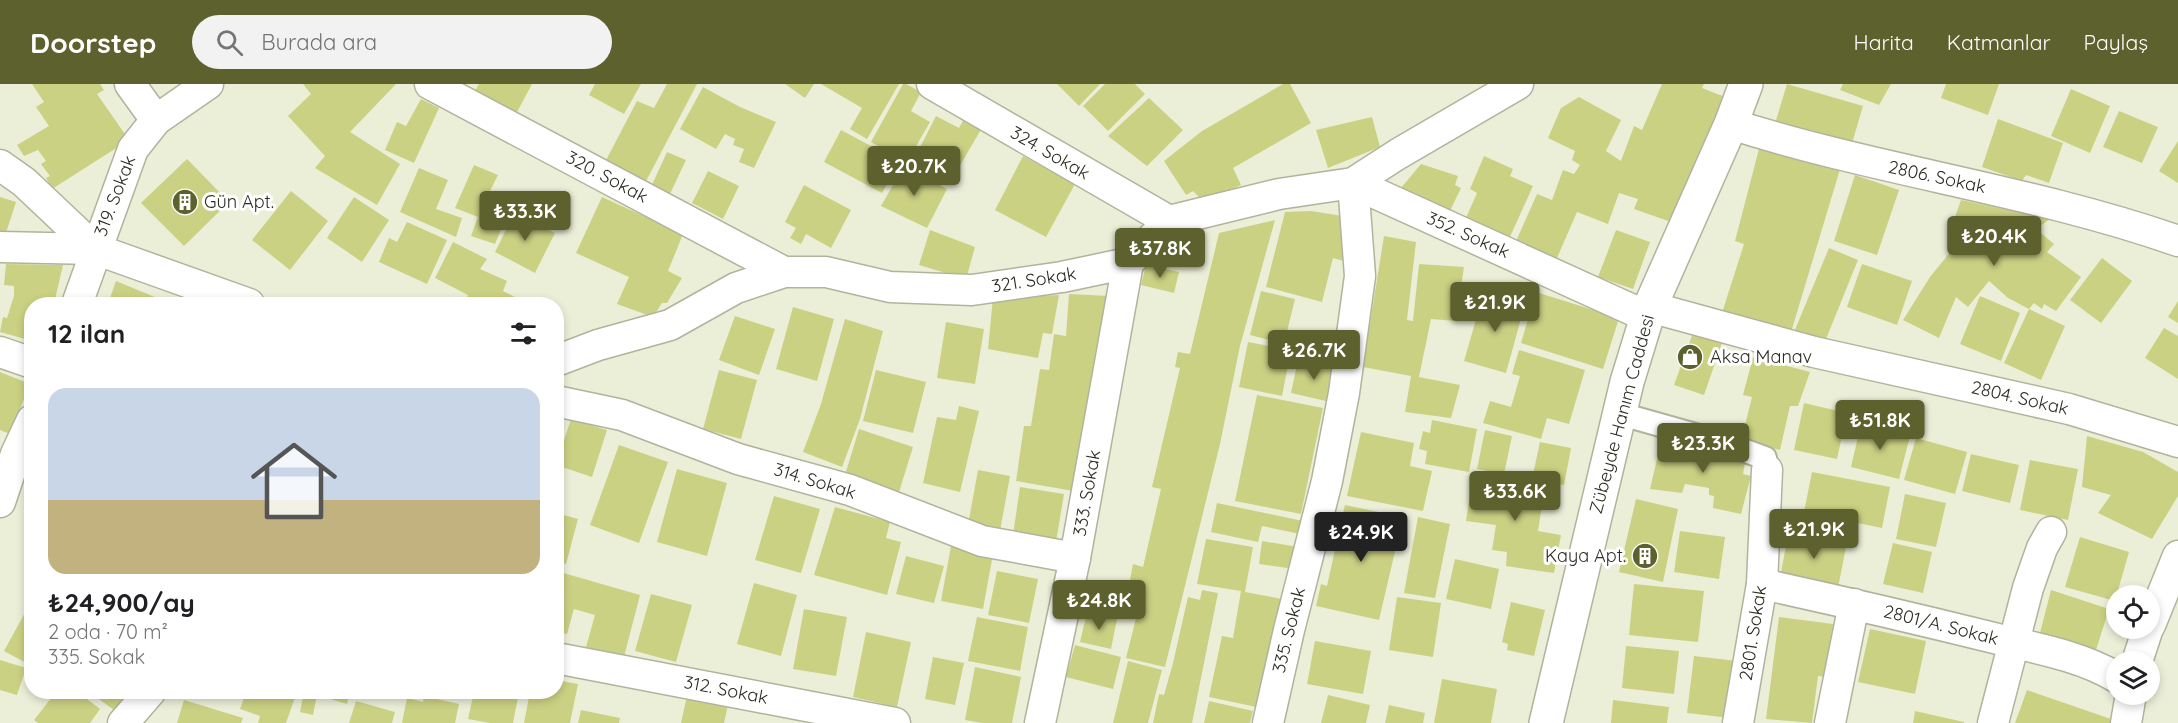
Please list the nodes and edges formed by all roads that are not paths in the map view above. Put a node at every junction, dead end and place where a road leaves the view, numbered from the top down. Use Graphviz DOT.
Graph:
graph roads {
  1 [pos="130,84"];
  2 [pos="208,84"];
  3 [pos="430,84"];
  4 [pos="932,84"];
  5 [pos="1518,84"];
  6 [pos="1746,84"];
  7 [pos="156,120"];
  8 [pos="1731,124"];
  9 [pos="0,165"];
  10 [pos="1353,183"];
  11 [pos="1169,221"];
  12 [pos="2178,241"];
  13 [pos="0,247"];
  14 [pos="96,249"];
  15 [pos="1128,263"];
  16 [pos="784,272"];
  17 [pos="79,297"];
  18 [pos="230,297"];
  19 [pos="1649,312"];
  20 [pos="0,352"];
  21 [pos="564,358"];
  22 [pos="24,360"];
  23 [pos="564,403"];
  24 [pos="1621,414"];
  25 [pos="24,437"];
  26 [pos="2178,442"];
  27 [pos="1767,470"];
  28 [pos="0,502"];
  29 [pos="2051,532"];
  30 [pos="2178,556"];
  31 [pos="1075,558"];
  32 [pos="1762,584"];
  33 [pos="2160,600"];
  34 [pos="1854,604"];
  35 [pos="2013,643"];
  36 [pos="564,660"];
  37 [pos="2106,671"];
  38 [pos="144,699"];
  39 [pos="123,723"];
  40 [pos="895,723"];
  41 [pos="1040,723"];
  42 [pos="1268,723"];
  43 [pos="1546,723"];
  44 [pos="1738,723"];
  45 [pos="1830,723"];
  46 [pos="1994,723"];
  1 -- 7 [label="street"];
  2 -- 7 [label="street, 319. Sokak"];
  3 -- 16 [label="street, 320. Sokak"];
  4 -- 11 [label="street, 324. Sokak"];
  5 -- 10 [label="street"];
  6 -- 8 [label="street, Zübeyde Hanım Caddesi"];
  7 -- 14 [label="street, 319. Sokak"];
  8 -- 12 [label="street, 2806. Sokak"];
  8 -- 19 [label="street, Zübeyde Hanım Caddesi"];
  9 -- 14 [label="street"];
  10 -- 11 [label="street"];
  10 -- 19 [label="street, 352. Sokak"];
  10 -- 42 [label="street, 335. Sokak"];
  11 -- 15 [label="street"];
  13 -- 14 [label="street"];
  14 -- 17 [label="street, 319. Sokak"];
  14 -- 18 [label="street"];
  15 -- 16 [label="street, 321. Sokak"];
  15 -- 31 [label="street, 333. Sokak"];
  16 -- 21 [label="street, 321. Sokak"];
  19 -- 24 [label="street, Zübeyde Hanım Caddesi"];
  19 -- 26 [label="street, 2804. Sokak"];
  20 -- 22 [label="street"];
  23 -- 31 [label="street, 314. Sokak"];
  24 -- 27 [label="street"];
  24 -- 43 [label="street, Zübeyde Hanım Caddesi"];
  25 -- 28 [label="street"];
  27 -- 32 [label="street, 2801. Sokak"];
  29 -- 35 [label="street"];
  30 -- 33 [label="street"];
  31 -- 41 [label="street, 333. Sokak"];
  32 -- 34 [label="street, 2801/A. Sokak"];
  32 -- 44 [label="street, 2801. Sokak"];
  34 -- 35 [label="street, 2801/A. Sokak"];
  34 -- 45 [label="street"];
  35 -- 37 [label="street, 2801/A. Sokak"];
  35 -- 46 [label="street"];
  36 -- 40 [label="street, 312. Sokak"];
  38 -- 39 [label="street"];
}
